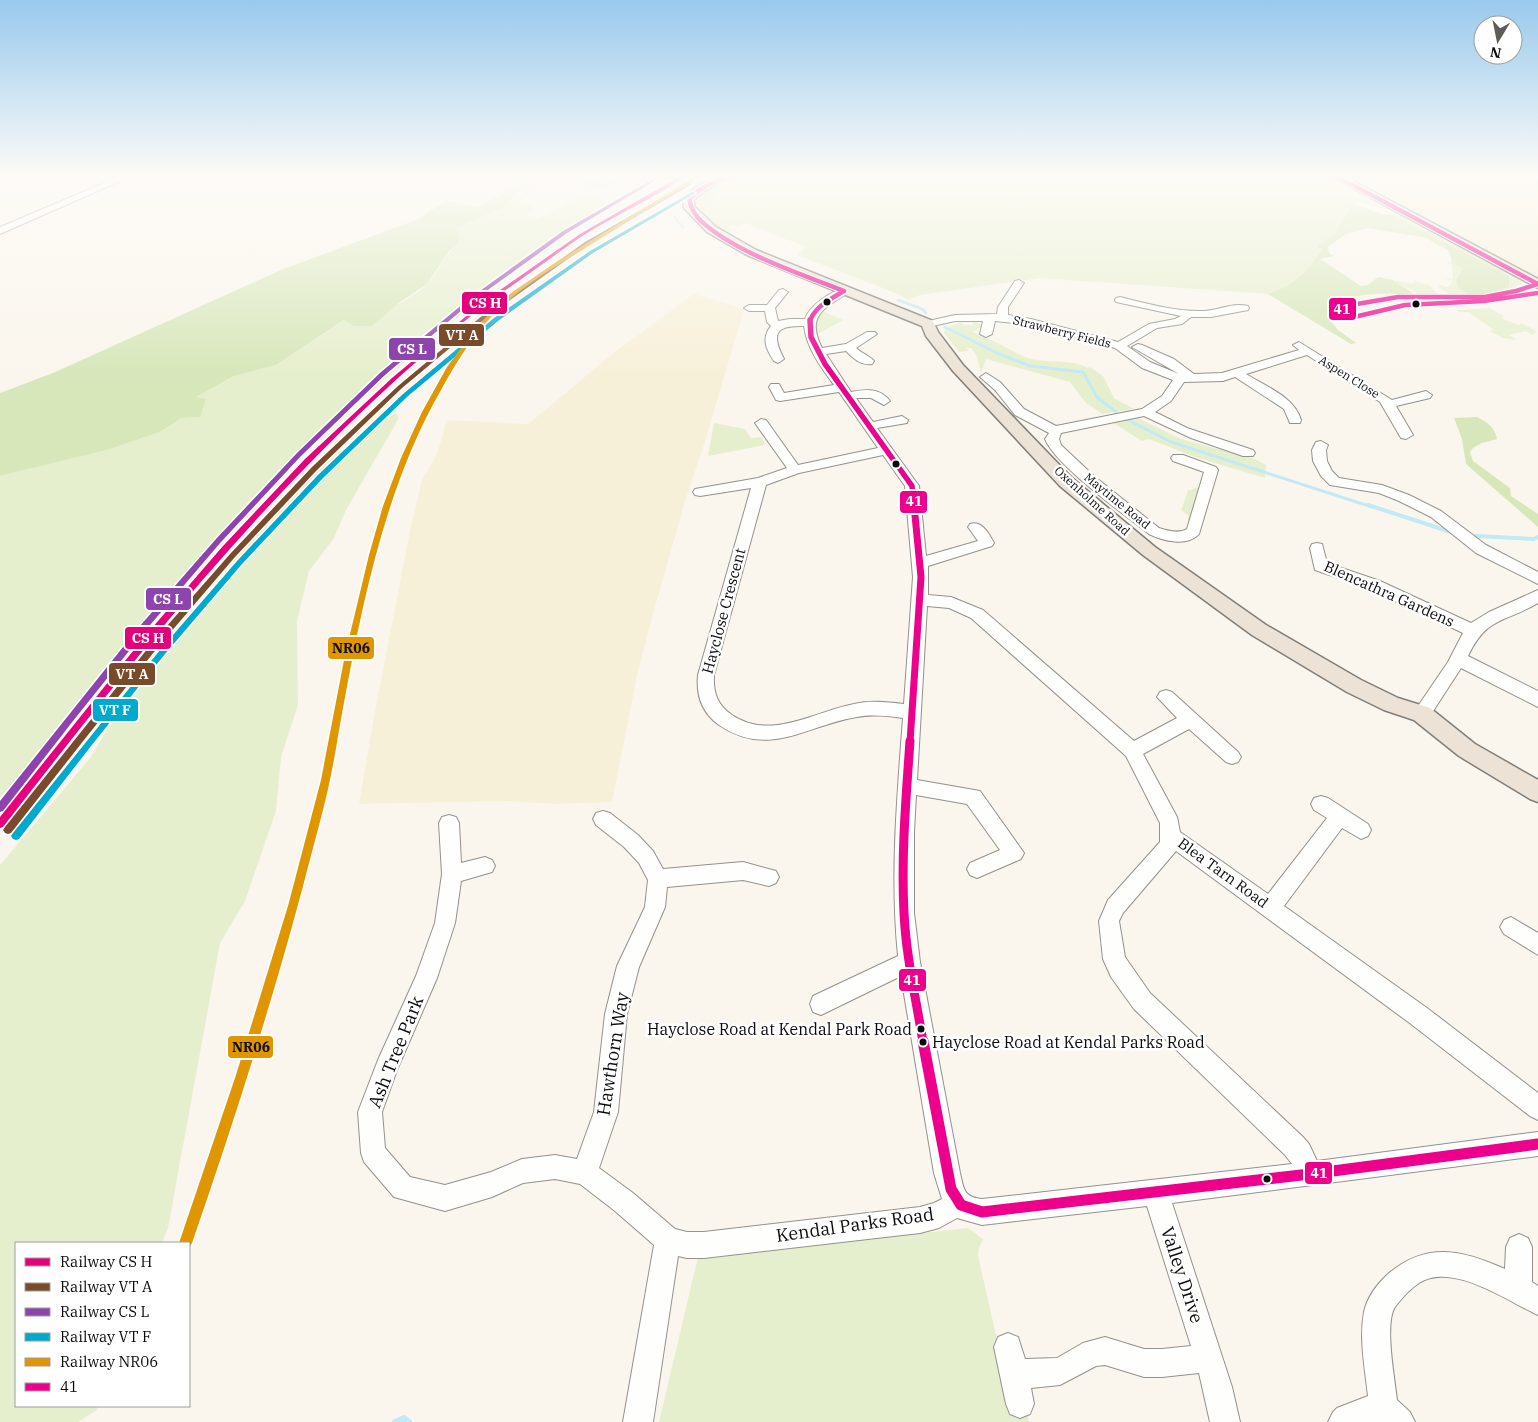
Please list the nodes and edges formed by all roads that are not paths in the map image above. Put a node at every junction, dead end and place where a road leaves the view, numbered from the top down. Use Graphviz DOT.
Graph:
graph roads {
  1 [pos="735,241"];
  2 [pos="1458,241"];
  3 [pos="1019,283"];
  4 [pos="1538,284"];
  5 [pos="844,291"];
  6 [pos="783,292"];
  7 [pos="1120,300"];
  8 [pos="749,308"];
  9 [pos="770,308"];
  10 [pos="1244,308"];
  11 [pos="1188,313"];
  12 [pos="989,317"];
  13 [pos="1002,318"];
  14 [pos="808,324"];
  15 [pos="928,324"];
  16 [pos="777,326"];
  17 [pos="871,334"];
  18 [pos="986,334"];
  19 [pos="1296,343"];
  20 [pos="1118,346"];
  21 [pos="849,347"];
  22 [pos="1138,347"];
  23 [pos="1308,351"];
  24 [pos="818,352"];
  25 [pos="1161,357"];
  26 [pos="778,359"];
  27 [pos="868,361"];
  28 [pos="1146,365"];
  29 [pos="1236,373"];
  30 [pos="1184,376"];
  31 [pos="986,377"];
  32 [pos="1212,378"];
  33 [pos="775,387"];
  34 [pos="845,392"];
  35 [pos="1426,394"];
  36 [pos="884,401"];
  37 [pos="1389,404"];
  38 [pos="1305,410"];
  39 [pos="1146,412"];
  40 [pos="902,420"];
  41 [pos="761,423"];
  42 [pos="869,426"];
  43 [pos="1056,431"];
  44 [pos="1406,435"];
  45 [pos="1321,445"];
  46 [pos="886,450"];
  47 [pos="1248,453"];
  48 [pos="1178,458"];
  49 [pos="795,470"];
  50 [pos="760,482"];
  51 [pos="700,492"];
  52 [pos="975,527"];
  53 [pos="1317,548"];
  54 [pos="920,563"];
  55 [pos="1538,580"];
  56 [pos="1538,595"];
  57 [pos="920,600"];
  58 [pos="1473,631"];
  59 [pos="1458,659"];
  60 [pos="1166,697"];
  61 [pos="1538,700"];
  62 [pos="913,712"];
  63 [pos="1422,714"];
  64 [pos="1191,720"];
  65 [pos="1132,752"];
  66 [pos="1232,757"];
  67 [pos="907,786"];
  68 [pos="1538,792"];
  69 [pos="1321,804"];
  70 [pos="1340,816"];
  71 [pos="603,819"];
  72 [pos="449,823"];
  73 [pos="1361,830"];
  74 [pos="1171,836"];
  75 [pos="485,866"];
  76 [pos="977,869"];
  77 [pos="452,874"];
  78 [pos="769,877"];
  79 [pos="658,880"];
  80 [pos="1270,907"];
  81 [pos="1511,926"];
  82 [pos="1538,944"];
  83 [pos="909,962"];
  84 [pos="821,1004"];
  85 [pos="1538,1108"];
  86 [pos="1538,1144"];
  87 [pos="585,1173"];
  88 [pos="1310,1174"];
  89 [pos="1155,1191"];
  90 [pos="957,1204"];
  91 [pos="668,1240"];
  92 [pos="704,1245"];
  93 [pos="1519,1247"];
  94 [pos="1528,1295"];
  95 [pos="1208,1358"];
  96 [pos="1020,1404"];
  97 [pos="1392,1415"];
  98 [pos="638,1422"];
  99 [pos="1225,1422"];
  100 [pos="1343,1422"];
  1 -- 5 [label="main road"];
  2 -- 4 [label="main road"];
  3 -- 13 [label="street, Strawberry Fields"];
  5 -- 14 [label="street"];
  5 -- 15 [label="main road"];
  6 -- 9 [label="street"];
  7 -- 11 [label="street"];
  8 -- 9 [label="street"];
  9 -- 16 [label="street"];
  10 -- 11 [label="street"];
  11 -- 20 [label="street"];
  12 -- 13 [label="street, Strawberry Fields"];
  12 -- 15 [label="street, Strawberry Fields"];
  12 -- 18 [label="street, Strawberry Fields"];
  13 -- 20 [label="street, Strawberry Fields"];
  14 -- 16 [label="street"];
  14 -- 24 [label="street"];
  15 -- 63 [label="main road, Oxenholme Road"];
  16 -- 26 [label="street"];
  17 -- 21 [label="street"];
  19 -- 23 [label="street, Aspen Close"];
  20 -- 28 [label="street, Strawberry Fields"];
  21 -- 24 [label="street"];
  21 -- 27 [label="street"];
  22 -- 25 [label="street"];
  23 -- 29 [label="street, Aspen Close"];
  23 -- 37 [label="street, Aspen Close"];
  24 -- 34 [label="street"];
  25 -- 28 [label="street"];
  25 -- 30 [label="street"];
  28 -- 30 [label="street, Strawberry Fields"];
  29 -- 32 [label="street, Aspen Close"];
  29 -- 38 [label="street"];
  30 -- 32 [label="street, Strawberry Fields"];
  30 -- 39 [label="street"];
  31 -- 43 [label="street"];
  33 -- 34 [label="street"];
  34 -- 36 [label="street"];
  34 -- 42 [label="street"];
  35 -- 37 [label="street, Aspen Close"];
  37 -- 44 [label="street, Aspen Close"];
  39 -- 43 [label="street"];
  39 -- 47 [label="street"];
  40 -- 42 [label="street"];
  41 -- 49 [label="street"];
  42 -- 46 [label="street"];
  43 -- 48 [label="street, Maytime Road"];
  45 -- 55 [label="street"];
  46 -- 49 [label="street"];
  46 -- 54 [label="street"];
  49 -- 50 [label="street"];
  50 -- 51 [label="street"];
  50 -- 62 [label="street, Hayclose Crescent"];
  52 -- 54 [label="street"];
  53 -- 58 [label="street, Blencathra Gardens"];
  54 -- 57 [label="street"];
  56 -- 58 [label="street"];
  57 -- 62 [label="street"];
  57 -- 65 [label="street, Blea Tarn Road"];
  58 -- 59 [label="street"];
  59 -- 61 [label="street"];
  59 -- 63 [label="street"];
  60 -- 64 [label="street"];
  62 -- 67 [label="street"];
  63 -- 68 [label="main road, Oxenholme Road"];
  64 -- 65 [label="street"];
  64 -- 66 [label="street"];
  65 -- 74 [label="street, Blea Tarn Road"];
  67 -- 76 [label="street"];
  67 -- 83 [label="street"];
  69 -- 70 [label="street"];
  70 -- 73 [label="street"];
  70 -- 80 [label="street"];
  71 -- 79 [label="street"];
  72 -- 77 [label="street, Ash Tree Park"];
  74 -- 80 [label="street, Blea Tarn Road"];
  74 -- 88 [label="street"];
  75 -- 77 [label="street"];
  77 -- 87 [label="street, Ash Tree Park"];
  78 -- 79 [label="street"];
  79 -- 87 [label="street, Hawthorn Way"];
  80 -- 85 [label="street, Blea Tarn Road"];
  81 -- 82 [label="street"];
  83 -- 84 [label="street"];
  83 -- 90 [label="street"];
  86 -- 88 [label="street"];
  87 -- 91 [label="street, Ash Tree Park"];
  88 -- 89 [label="street"];
  89 -- 90 [label="street"];
  89 -- 95 [label="street, Valley Drive"];
  90 -- 92 [label="street, Kendal Parks Road"];
  91 -- 92 [label="street, Ash Tree Park"];
  91 -- 98 [label="street"];
  93 -- 94 [label="street"];
  94 -- 97 [label="street"];
  95 -- 96 [label="street"];
  95 -- 99 [label="street, Valley Drive"];
  97 -- 100 [label="street"];
}
